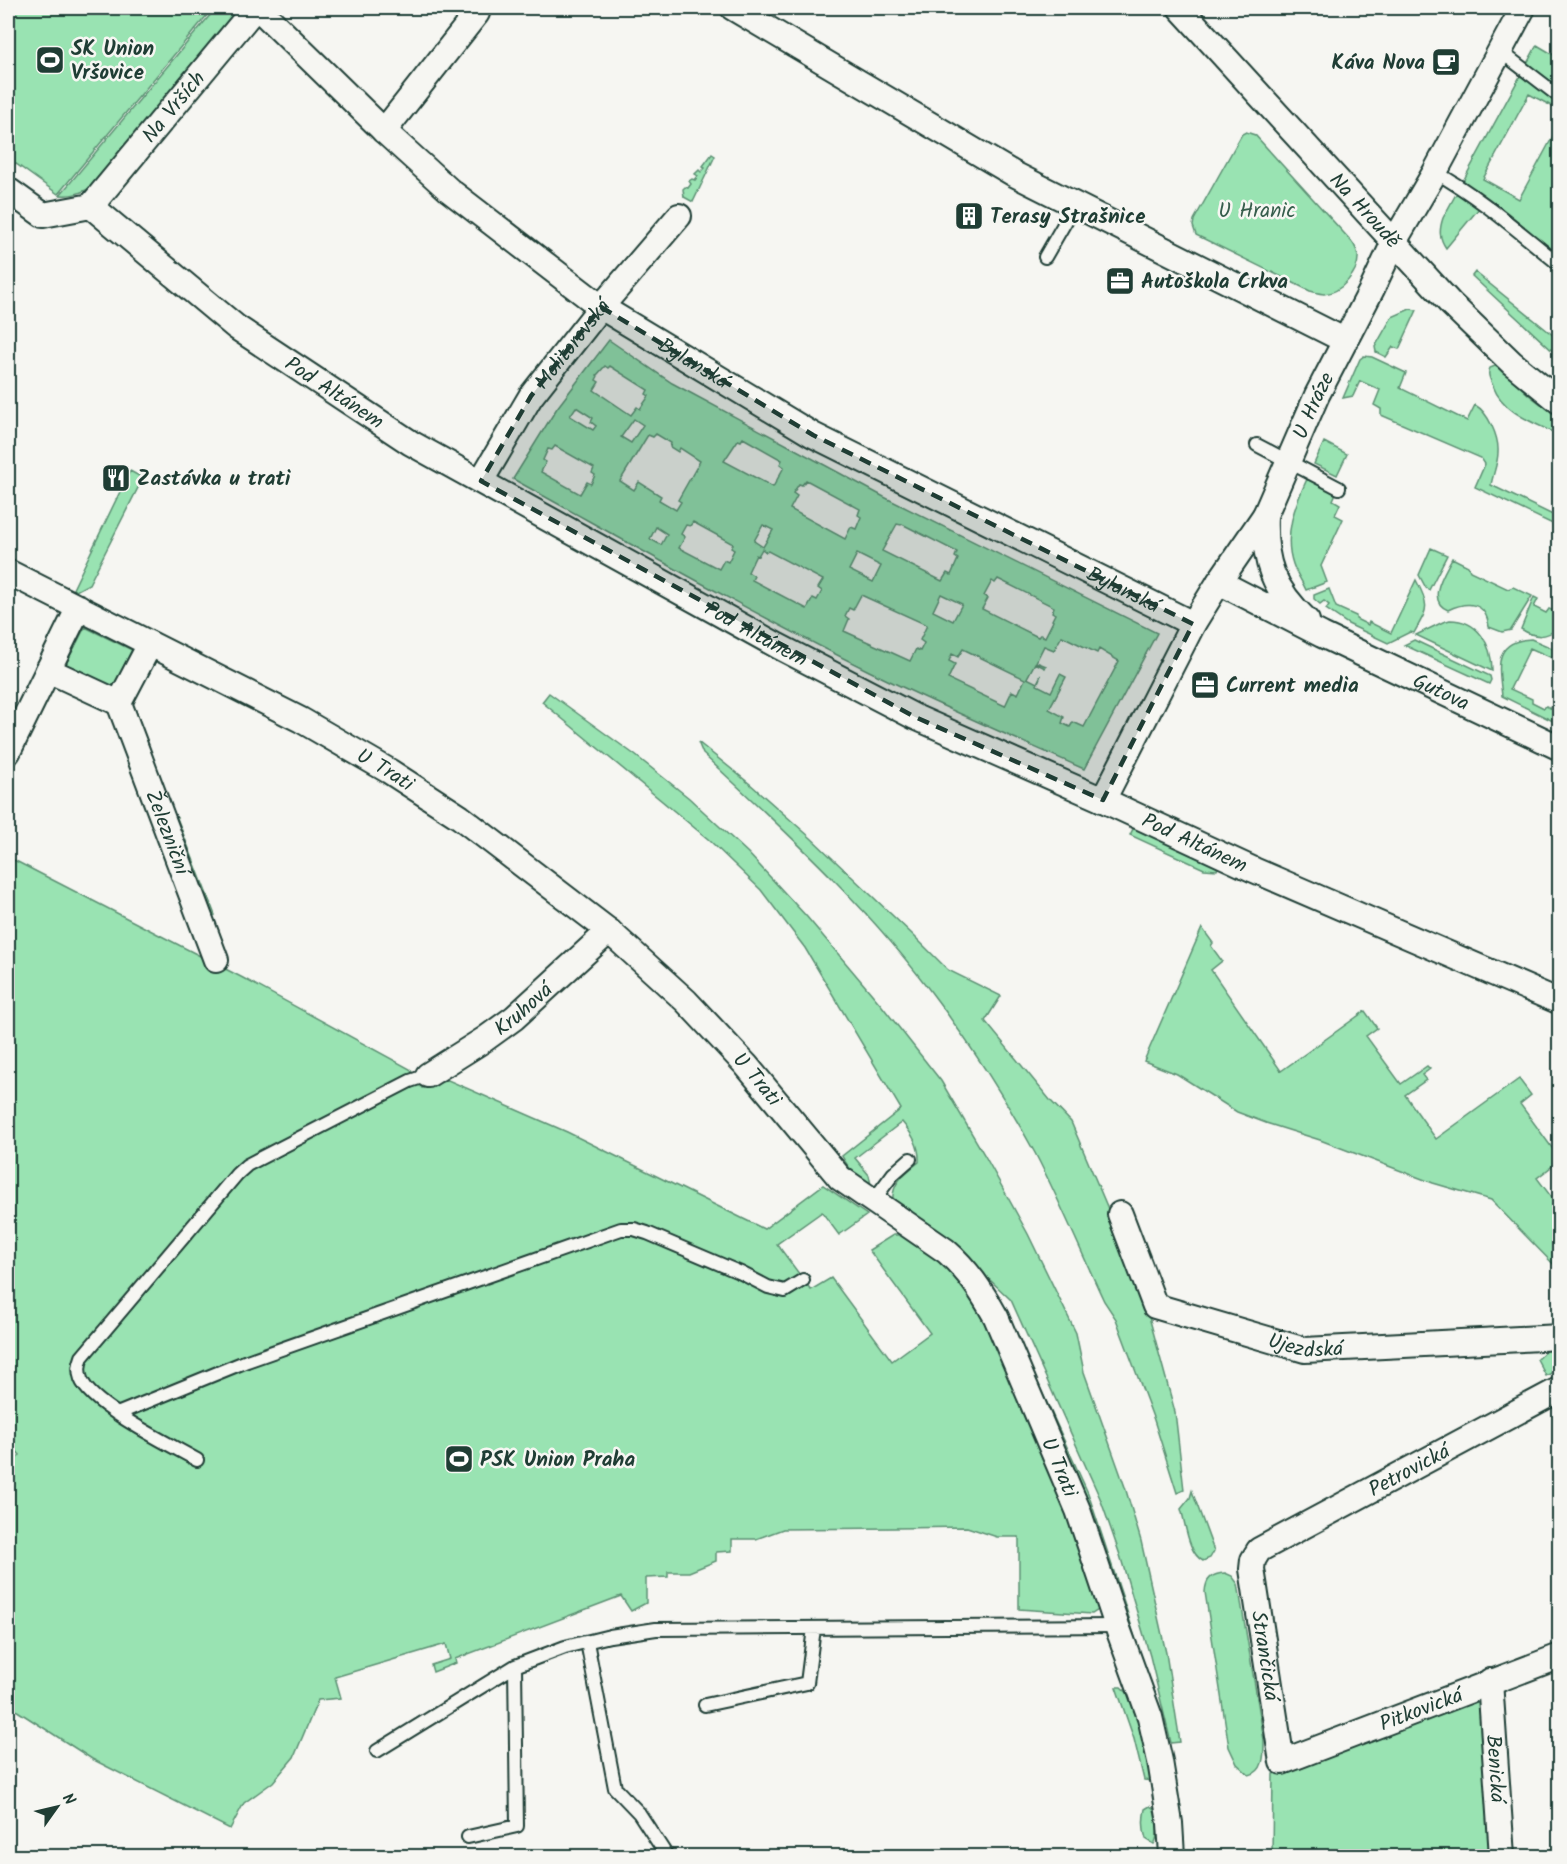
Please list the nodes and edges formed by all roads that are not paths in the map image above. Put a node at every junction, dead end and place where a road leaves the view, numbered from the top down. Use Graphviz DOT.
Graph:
graph roads {
  1 [pos="257,8"];
  2 [pos="733,8"];
  3 [pos="1180,8"];
  4 [pos="1523,8"];
  5 [pos="477,13"];
  6 [pos="1500,51"];
  7 [pos="1560,97"];
  8 [pos="384,131"];
  9 [pos="1435,172"];
  10 [pos="8,190"];
  11 [pos="1075,205"];
  12 [pos="91,206"];
  13 [pos="679,216"];
  14 [pos="1394,242"];
  15 [pos="1045,256"];
  16 [pos="1560,265"];
  17 [pos="601,307"];
  18 [pos="1344,340"];
  19 [pos="1560,402"];
  20 [pos="1257,444"];
  21 [pos="1297,466"];
  22 [pos="481,481"];
  23 [pos="1339,488"];
  24 [pos="1265,515"];
  25 [pos="8,572"];
  26 [pos="1219,582"];
  27 [pos="78,607"];
  28 [pos="1193,624"];
  29 [pos="1322,635"];
  30 [pos="150,644"];
  31 [pos="48,670"];
  32 [pos="119,703"];
  33 [pos="1560,748"];
  34 [pos="8,752"];
  35 [pos="1102,800"];
  36 [pos="609,931"];
  37 [pos="216,960"];
  38 [pos="1560,1002"];
  39 [pos="428,1075"];
  40 [pos="910,1159"];
  41 [pos="873,1201"];
  42 [pos="1120,1214"];
  43 [pos="803,1280"];
  44 [pos="1560,1337"];
  45 [pos="1560,1389"];
  46 [pos="117,1414"];
  47 [pos="197,1460"];
  48 [pos="1259,1550"];
  49 [pos="1117,1626"];
  50 [pos="814,1628"];
  51 [pos="587,1642"];
  52 [pos="1560,1656"];
  53 [pos="516,1666"];
  54 [pos="1490,1681"];
  55 [pos="705,1705"];
  56 [pos="377,1751"];
  57 [pos="1282,1762"];
  58 [pos="468,1837"];
  59 [pos="667,1857"];
  60 [pos="1172,1857"];
  61 [pos="1502,1857"];
  1 -- 8 [label="street, Bylanská"];
  1 -- 12 [label="street, Na Vrších"];
  2 -- 11 [label="street"];
  3 -- 14 [label="street, Na Hroudě"];
  4 -- 6 [label="street, U Hráze"];
  5 -- 8 [label="street"];
  6 -- 7 [label="lane"];
  6 -- 9 [label="street, U Hráze"];
  8 -- 17 [label="street, Bylanská"];
  9 -- 14 [label="street, U Hráze"];
  9 -- 16 [label="lane"];
  10 -- 12 [label="street"];
  11 -- 15 [label="lane"];
  11 -- 18 [label="street"];
  12 -- 22 [label="street, Pod Altánem"];
  13 -- 17 [label="street, Molitorovská"];
  14 -- 18 [label="street, U Hráze"];
  14 -- 19 [label="street, Na Hroudě"];
  17 -- 22 [label="street, Molitorovská"];
  17 -- 28 [label="street, Bylanská"];
  18 -- 21 [label="street, U Hráze"];
  20 -- 21 [label="lane"];
  21 -- 23 [label="lane"];
  21 -- 24 [label="street, U Hráze"];
  22 -- 35 [label="street, Pod Altánem"];
  24 -- 26 [label="street, U Hráze"];
  24 -- 29 [label="street, Gutova"];
  25 -- 27 [label="street, U Trati"];
  26 -- 28 [label="street, U Hráze"];
  26 -- 29 [label="street, Gutova"];
  27 -- 30 [label="street, U Trati"];
  27 -- 31 [label="street"];
  28 -- 35 [label="street, U Hráze"];
  29 -- 33 [label="street, Gutova"];
  30 -- 32 [label="street"];
  30 -- 36 [label="street, U Trati"];
  31 -- 32 [label="street"];
  31 -- 34 [label="street"];
  32 -- 37 [label="street, Železniční"];
  35 -- 38 [label="street, Pod Altánem"];
  36 -- 39 [label="street, Kruhová"];
  36 -- 41 [label="street, U Trati"];
  39 -- 46 [label="lane"];
  40 -- 41 [label="lane"];
  41 -- 49 [label="street, U Trati"];
  42 -- 44 [label="street, Újezdská"];
  43 -- 46 [label="lane"];
  45 -- 48 [label="street, Petrovická"];
  46 -- 47 [label="lane"];
  48 -- 57 [label="street, Strančická"];
  49 -- 50 [label="lane"];
  49 -- 60 [label="street, U Trati"];
  50 -- 51 [label="lane"];
  50 -- 55 [label="lane"];
  51 -- 53 [label="lane"];
  51 -- 59 [label="lane"];
  52 -- 54 [label="street, Pitkovická"];
  53 -- 56 [label="lane"];
  53 -- 58 [label="lane"];
  54 -- 57 [label="street, Pitkovická"];
  54 -- 61 [label="street, Benická"];
}
